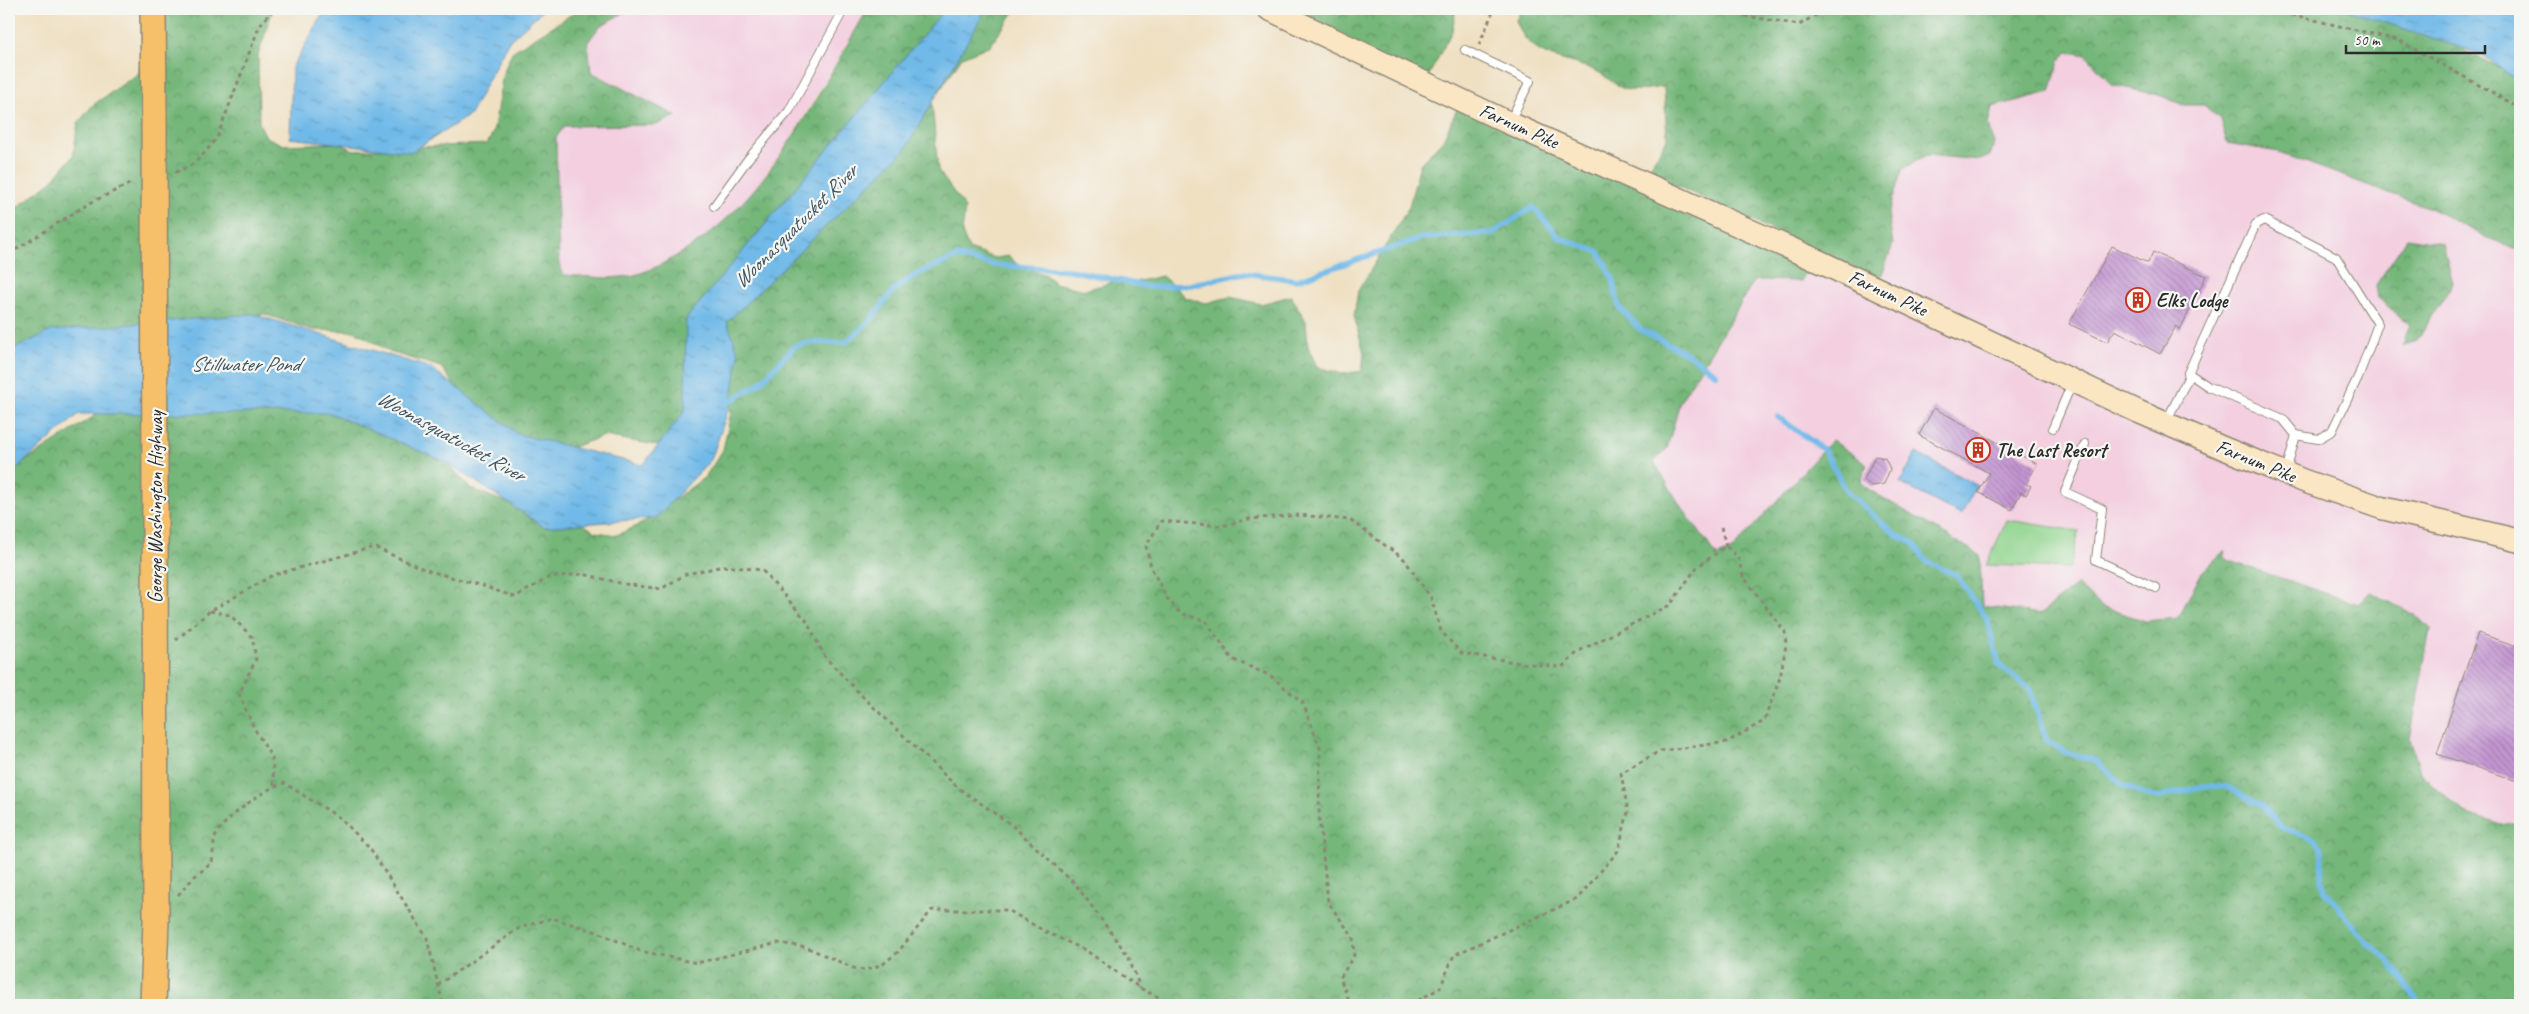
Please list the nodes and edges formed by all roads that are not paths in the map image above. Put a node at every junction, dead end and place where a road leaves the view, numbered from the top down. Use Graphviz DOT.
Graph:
graph roads {
  1 [pos="154,9"];
  2 [pos="844,9"];
  3 [pos="1268,9"];
  4 [pos="1465,50"];
  5 [pos="1509,123"];
  6 [pos="714,206"];
  7 [pos="2190,374"];
  8 [pos="2072,381"];
  9 [pos="2165,423"];
  10 [pos="2054,428"];
  11 [pos="2296,434"];
  12 [pos="2085,444"];
  13 [pos="2285,473"];
  14 [pos="2520,541"];
  15 [pos="2156,588"];
  16 [pos="153,1005"];
  1 -- 16 [label="main road, George Washington Highway, bridge"];
  2 -- 6 [label="lane"];
  3 -- 5 [label="main road, Farnum Pike"];
  4 -- 5 [label="lane"];
  5 -- 8 [label="main road, Farnum Pike"];
  7 -- 9 [label="lane"];
  7 -- 11 [label="lane"];
  7 -- 11 [label="lane"];
  8 -- 9 [label="main road, Farnum Pike"];
  8 -- 10 [label="lane"];
  9 -- 13 [label="main road, Farnum Pike"];
  11 -- 13 [label="lane"];
  12 -- 15 [label="lane"];
  13 -- 14 [label="main road, Farnum Pike"];
}
